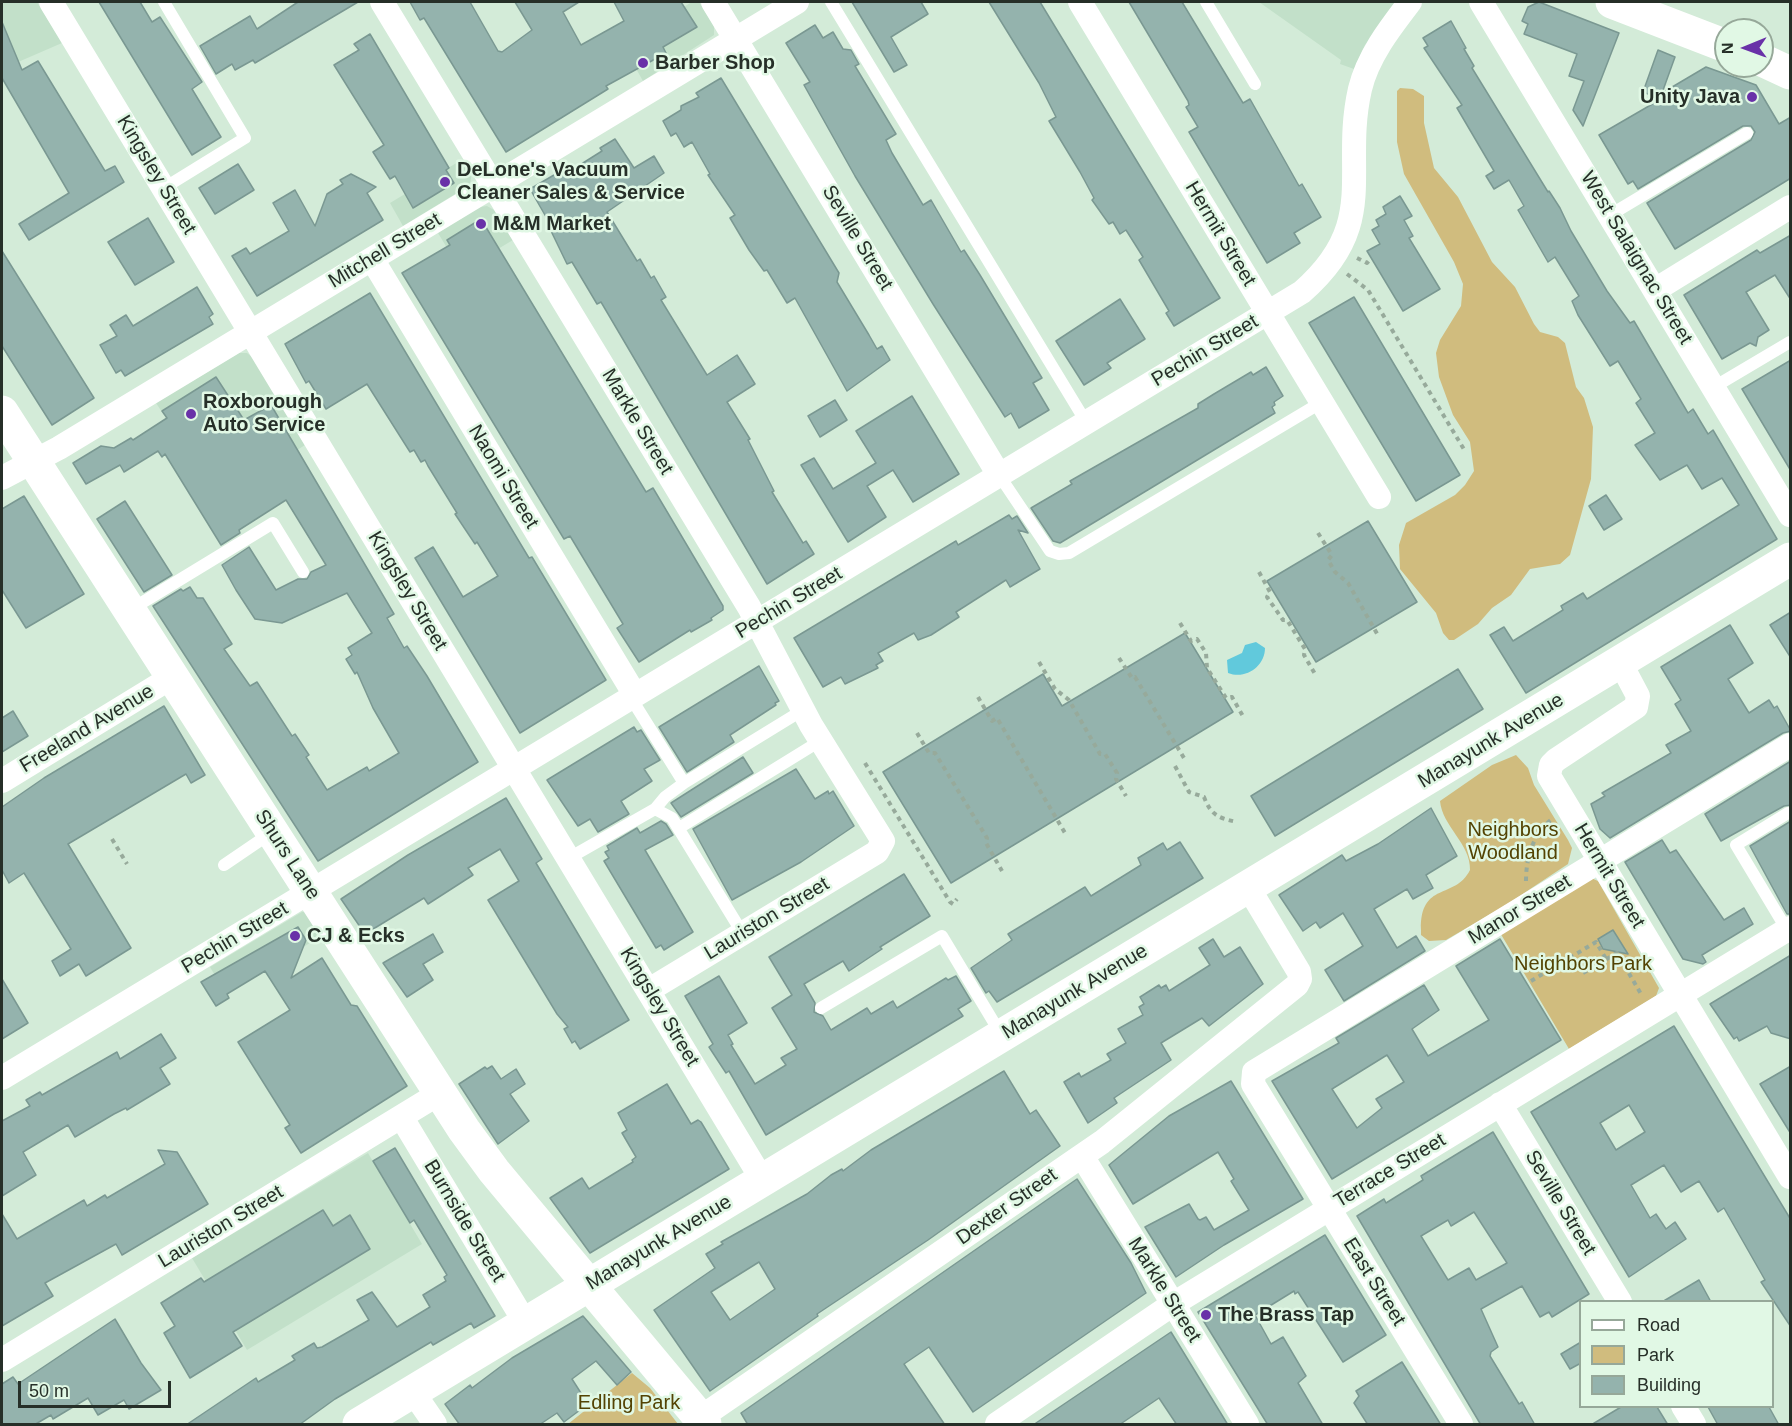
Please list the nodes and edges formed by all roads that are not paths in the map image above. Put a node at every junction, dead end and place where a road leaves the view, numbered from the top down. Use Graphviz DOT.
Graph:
graph roads {
  1 [pos="51,2"];
  2 [pos="164,2"];
  3 [pos="382,2"];
  4 [pos="713,2"];
  5 [pos="797,2"];
  6 [pos="831,2"];
  7 [pos="1080,2"];
  8 [pos="1206,2"];
  9 [pos="1410,2"];
  10 [pos="1481,2"];
  11 [pos="1623,3"];
  12 [pos="736,39"];
  13 [pos="1714,41"];
  14 [pos="1774,65"];
  15 [pos="1791,73"];
  16 [pos="1255,84"];
  17 [pos="1747,134"];
  18 [pos="494,185"];
  19 [pos="164,188"];
  20 [pos="1791,207"];
  21 [pos="1610,215"];
  22 [pos="372,259"];
  23 [pos="1655,290"];
  24 [pos="1268,313"];
  25 [pos="251,332"];
  26 [pos="1791,342"];
  27 [pos="1714,387"];
  28 [pos="1322,402"];
  29 [pos="2,412"];
  30 [pos="1086,422"];
  31 [pos="33,462"];
  32 [pos="999,475"];
  33 [pos="2,478"];
  34 [pos="1379,497"];
  35 [pos="1791,515"];
  36 [pos="1791,559"];
  37 [pos="303,572"];
  38 [pos="129,611"];
  39 [pos="756,623"];
  40 [pos="1620,662"];
  41 [pos="172,677"];
  42 [pos="633,696"];
  43 [pos="802,710"];
  44 [pos="820,741"];
  45 [pos="1791,745"];
  46 [pos="514,768"];
  47 [pos="2,781"];
  48 [pos="684,783"];
  49 [pos="655,809"];
  50 [pos="1788,813"];
  51 [pos="679,828"];
  52 [pos="273,832"];
  53 [pos="883,845"];
  54 [pos="569,858"];
  55 [pos="1599,861"];
  56 [pos="224,865"];
  57 [pos="1248,887"];
  58 [pos="310,892"];
  59 [pos="1789,929"];
  60 [pos="743,934"];
  61 [pos="649,990"];
  62 [pos="1681,995"];
  63 [pos="821,1008"];
  64 [pos="1002,1036"];
  65 [pos="1252,1076"];
  66 [pos="2,1078"];
  67 [pos="440,1094"];
  68 [pos="1500,1104"];
  69 [pos="402,1118"];
  70 [pos="1082,1156"];
  71 [pos="1791,1177"];
  72 [pos="763,1181"];
  73 [pos="1329,1208"];
  74 [pos="1619,1300"];
  75 [pos="1173,1304"];
  76 [pos="526,1324"];
  77 [pos="2,1360"];
  78 [pos="413,1392"];
  79 [pos="1684,1408"];
  80 [pos="703,1421"];
  81 [pos="359,1425"];
  82 [pos="435,1425"];
  83 [pos="997,1425"];
  84 [pos="1246,1425"];
  85 [pos="1461,1425"];
  86 [pos="1694,1425"];
  1 -- 19 [label="street, Kingsley Street"];
  2 -- 19 [label="lane"];
  3 -- 18 [label="street, Markle Street"];
  4 -- 12 [label="street, Seville Street"];
  5 -- 12 [label="street, Mitchell Street"];
  6 -- 30 [label="lane"];
  7 -- 24 [label="street, Hermit Street"];
  8 -- 16 [label="lane"];
  9 -- 24 [label="street, Pechin Street"];
  10 -- 21 [label="street, West Salaignac Street"];
  11 -- 13 [label="street"];
  12 -- 18 [label="street, Mitchell Street"];
  12 -- 32 [label="street, Seville Street"];
  14 -- 15 [label="street"];
  17 -- 21 [label="lane"];
  18 -- 22 [label="street, Mitchell Street"];
  18 -- 39 [label="street, Markle Street"];
  19 -- 25 [label="street, Kingsley Street"];
  20 -- 23 [label="street"];
  21 -- 23 [label="street, West Salaignac Street"];
  22 -- 25 [label="street, Mitchell Street"];
  22 -- 42 [label="street, Naomi Street"];
  23 -- 27 [label="street, West Salaignac Street"];
  24 -- 28 [label="street, Hermit Street"];
  24 -- 30 [label="street, Pechin Street"];
  25 -- 31 [label="street, Mitchell Street"];
  25 -- 46 [label="street, Kingsley Street"];
  26 -- 27 [label="lane"];
  27 -- 35 [label="street, West Salaignac Street"];
  28 -- 32 [label="lane"];
  28 -- 34 [label="street, Hermit Street"];
  29 -- 31 [label="street, Shurs Lane"];
  30 -- 32 [label="street, Pechin Street"];
  31 -- 33 [label="street, Mitchell Street"];
  31 -- 38 [label="street, Shurs Lane"];
  32 -- 39 [label="street, Pechin Street"];
  36 -- 40 [label="street, Manayunk Avenue"];
  37 -- 38 [label="lane"];
  38 -- 41 [label="street, Shurs Lane"];
  39 -- 42 [label="street, Pechin Street"];
  39 -- 43 [label="street, Markle Street"];
  40 -- 55 [label="street, Hermit Street"];
  40 -- 57 [label="street, Manayunk Avenue"];
  41 -- 47 [label="street, Freeland Avenue"];
  41 -- 52 [label="street, Shurs Lane"];
  42 -- 46 [label="street, Pechin Street"];
  42 -- 48 [label="lane"];
  43 -- 44 [label="street, Markle Street"];
  43 -- 48 [label="lane"];
  44 -- 51 [label="lane"];
  44 -- 53 [label="street, Markle Street"];
  45 -- 55 [label="street, Manor Street"];
  46 -- 54 [label="street, Kingsley Street"];
  46 -- 58 [label="street, Pechin Street"];
  48 -- 49 [label="lane"];
  49 -- 51 [label="lane"];
  49 -- 54 [label="lane"];
  50 -- 59 [label="lane"];
  51 -- 60 [label="lane"];
  52 -- 56 [label="lane"];
  52 -- 58 [label="street, Shurs Lane"];
  53 -- 60 [label="street, Lauriston Street"];
  54 -- 61 [label="street, Kingsley Street"];
  55 -- 62 [label="street, Hermit Street"];
  55 -- 65 [label="street, Manor Street"];
  57 -- 64 [label="street, Manayunk Avenue"];
  57 -- 70 [label="street, Dexter Street"];
  58 -- 66 [label="street, Pechin Street"];
  58 -- 67 [label="street, Shurs Lane"];
  59 -- 62 [label="street, Terrace Street"];
  60 -- 61 [label="street, Lauriston Street"];
  61 -- 72 [label="street, Kingsley Street"];
  62 -- 68 [label="street, Terrace Street"];
  62 -- 71 [label="street, Hermit Street"];
  63 -- 64 [label="lane"];
  64 -- 72 [label="street, Manayunk Avenue"];
  65 -- 73 [label="street, East Street"];
  67 -- 69 [label="street, Lauriston Street"];
  67 -- 80 [label="street, Shurs Lane"];
  68 -- 73 [label="street, Terrace Street"];
  68 -- 74 [label="street, Seville Street"];
  69 -- 76 [label="street, Burnside Street"];
  69 -- 77 [label="street, Lauriston Street"];
  70 -- 75 [label="street, Markle Street"];
  70 -- 80 [label="street, Dexter Street"];
  72 -- 76 [label="street, Manayunk Avenue"];
  73 -- 75 [label="street, Terrace Street"];
  73 -- 85 [label="street, East Street"];
  75 -- 83 [label="street, Terrace Street"];
  75 -- 84 [label="street, Markle Street"];
  76 -- 78 [label="street, Manayunk Avenue"];
  78 -- 81 [label="street, Manayunk Avenue"];
  78 -- 82 [label="street"];
  79 -- 86 [label="street"];
}
